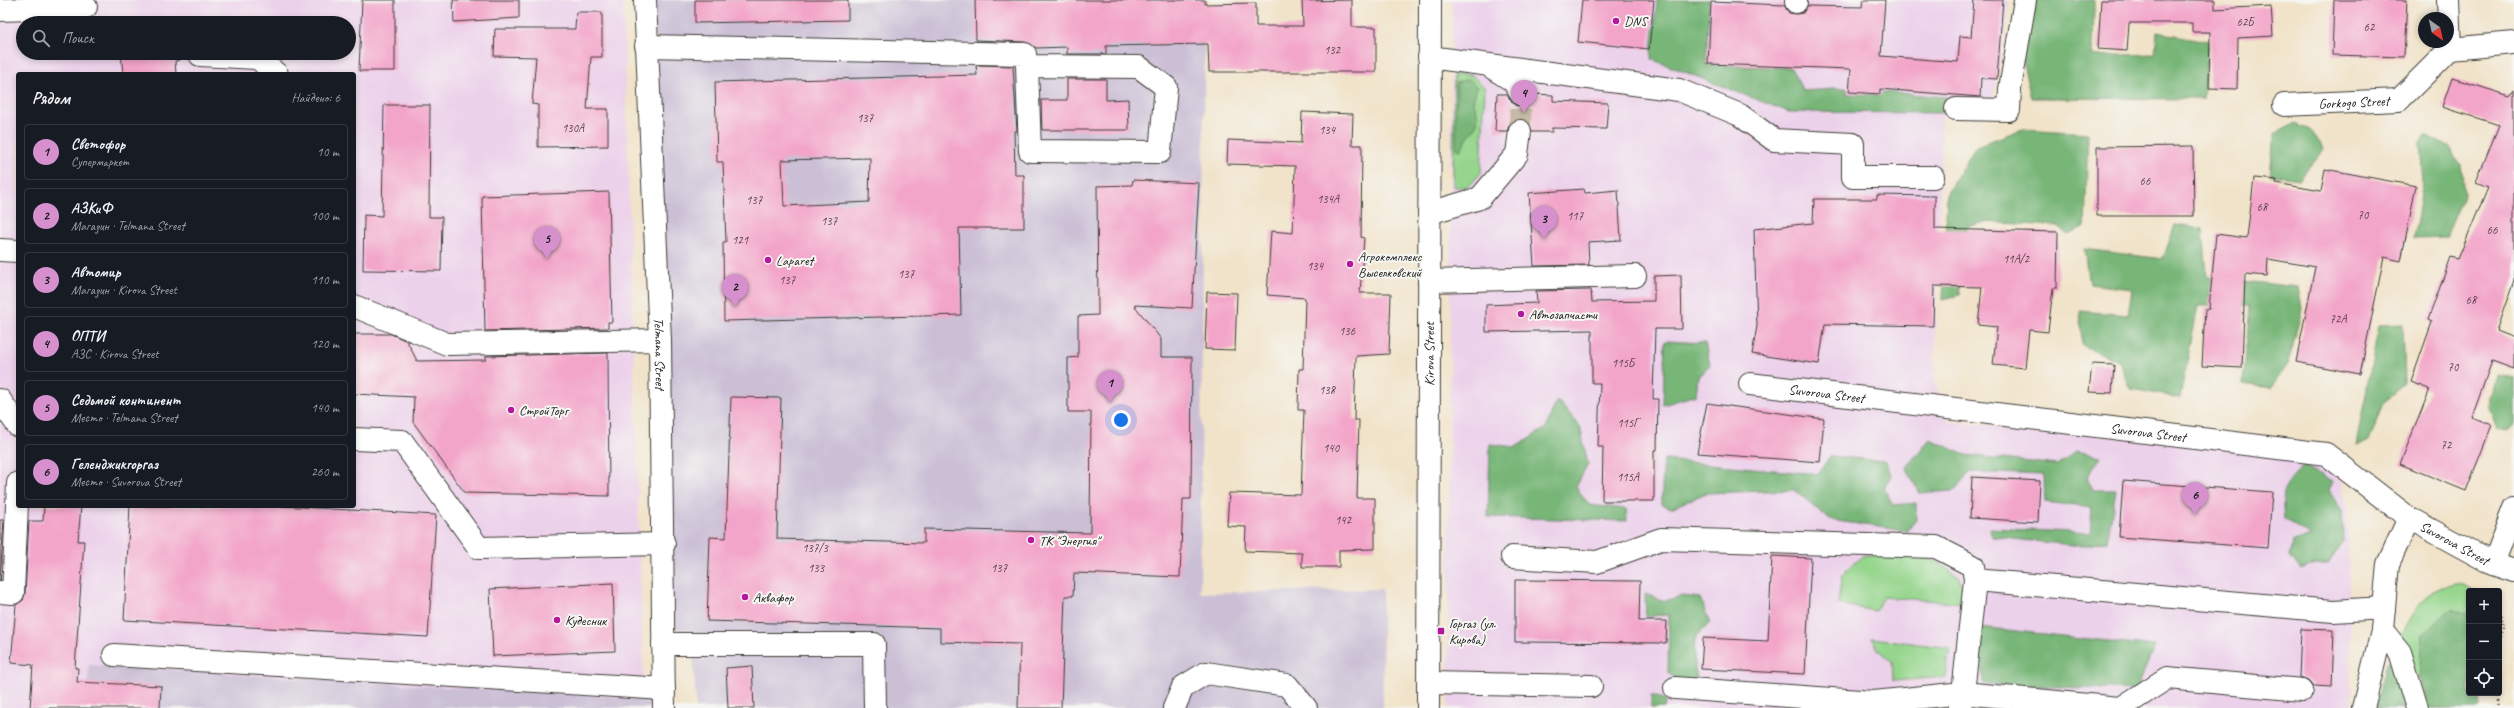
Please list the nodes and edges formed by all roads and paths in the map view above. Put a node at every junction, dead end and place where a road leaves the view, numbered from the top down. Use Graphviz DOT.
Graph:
graph roads {
  1 [pos="645,0"];
  2 [pos="1430,0"];
  3 [pos="2025,0"];
  4 [pos="2448,0"];
  5 [pos="86,7"];
  6 [pos="0,10"];
  7 [pos="2514,43"];
  8 [pos="646,46"];
  9 [pos="2450,49"];
  10 [pos="1429,56"];
  11 [pos="259,60"];
  12 [pos="1487,64"];
  13 [pos="1026,66"];
  14 [pos="274,72"];
  15 [pos="1521,94"];
  16 [pos="2284,105"];
  17 [pos="1956,109"];
  18 [pos="1520,132"];
  19 [pos="1933,176"];
  20 [pos="1429,213"];
  21 [pos="0,250"];
  22 [pos="16,251"];
  23 [pos="1635,276"];
  24 [pos="1429,281"];
  25 [pos="356,307"];
  26 [pos="660,340"];
  27 [pos="1750,384"];
  28 [pos="0,400"];
  29 [pos="16,423"];
  30 [pos="356,439"];
  31 [pos="17,508"];
  32 [pos="2514,508"];
  33 [pos="2410,518"];
  34 [pos="664,544"];
  35 [pos="1512,557"];
  36 [pos="2493,564"];
  37 [pos="2514,572"];
  38 [pos="1974,580"];
  39 [pos="0,592"];
  40 [pos="2384,608"];
  41 [pos="2382,630"];
  42 [pos="663,644"];
  43 [pos="114,655"];
  44 [pos="1428,683"];
  45 [pos="1591,686"];
  46 [pos="1675,688"];
  47 [pos="2302,690"];
  48 [pos="2496,696"];
  49 [pos="664,698"];
  50 [pos="1962,701"];
  51 [pos="1874,705"];
  52 [pos="875,708"];
  53 [pos="1174,708"];
  54 [pos="1306,708"];
  55 [pos="1428,708"];
  56 [pos="2120,708"];
  57 [pos="2363,708"];
  58 [pos="2418,708"];
  59 [pos="2498,708"];
  1 -- 8 [label="street, Telmana Street"];
  2 -- 10 [label="street, Kirova Street"];
  3 -- 17 [label="street"];
  4 -- 9 [label="street"];
  5 -- 6 [label="street"];
  7 -- 9 [label="street"];
  8 -- 13 [label="street"];
  8 -- 26 [label="street, Telmana Street"];
  9 -- 16 [label="street, Gorkogo Street"];
  10 -- 12 [label="street"];
  10 -- 20 [label="street, Kirova Street"];
  11 -- 14 [label="street"];
  12 -- 15 [label="street"];
  12 -- 19 [label="street"];
  13 -- 13 [label="street"];
  18 -- 20 [label="street"];
  20 -- 24 [label="street, Kirova Street"];
  21 -- 22 [label="street"];
  23 -- 24 [label="street"];
  24 -- 44 [label="street, Kirova Street"];
  25 -- 26 [label="street"];
  26 -- 34 [label="street, Telmana Street"];
  27 -- 33 [label="street, Suvorova Street"];
  28 -- 29 [label="street"];
  30 -- 34 [label="street"];
  31 -- 39 [label="street"];
  32 -- 36 [label="street"];
  33 -- 36 [label="street, Suvorova Street"];
  33 -- 40 [label="street"];
  34 -- 42 [label="street, Telmana Street"];
  35 -- 38 [label="street"];
  36 -- 37 [label="street, Suvorova Street"];
  38 -- 40 [label="street"];
  38 -- 50 [label="street"];
  40 -- 41 [label="street"];
  41 -- 57 [label="street"];
  41 -- 58 [label="street"];
  42 -- 49 [label="street, Telmana Street"];
  42 -- 52 [label="street"];
  43 -- 49 [label="street"];
  44 -- 45 [label="street"];
  44 -- 55 [label="street, Kirova Street"];
  46 -- 51 [label="street"];
  47 -- 56 [label="street"];
  48 -- 59 [label="path"];
  50 -- 51 [label="street"];
  50 -- 56 [label="street"];
  53 -- 54 [label="street"];
}
